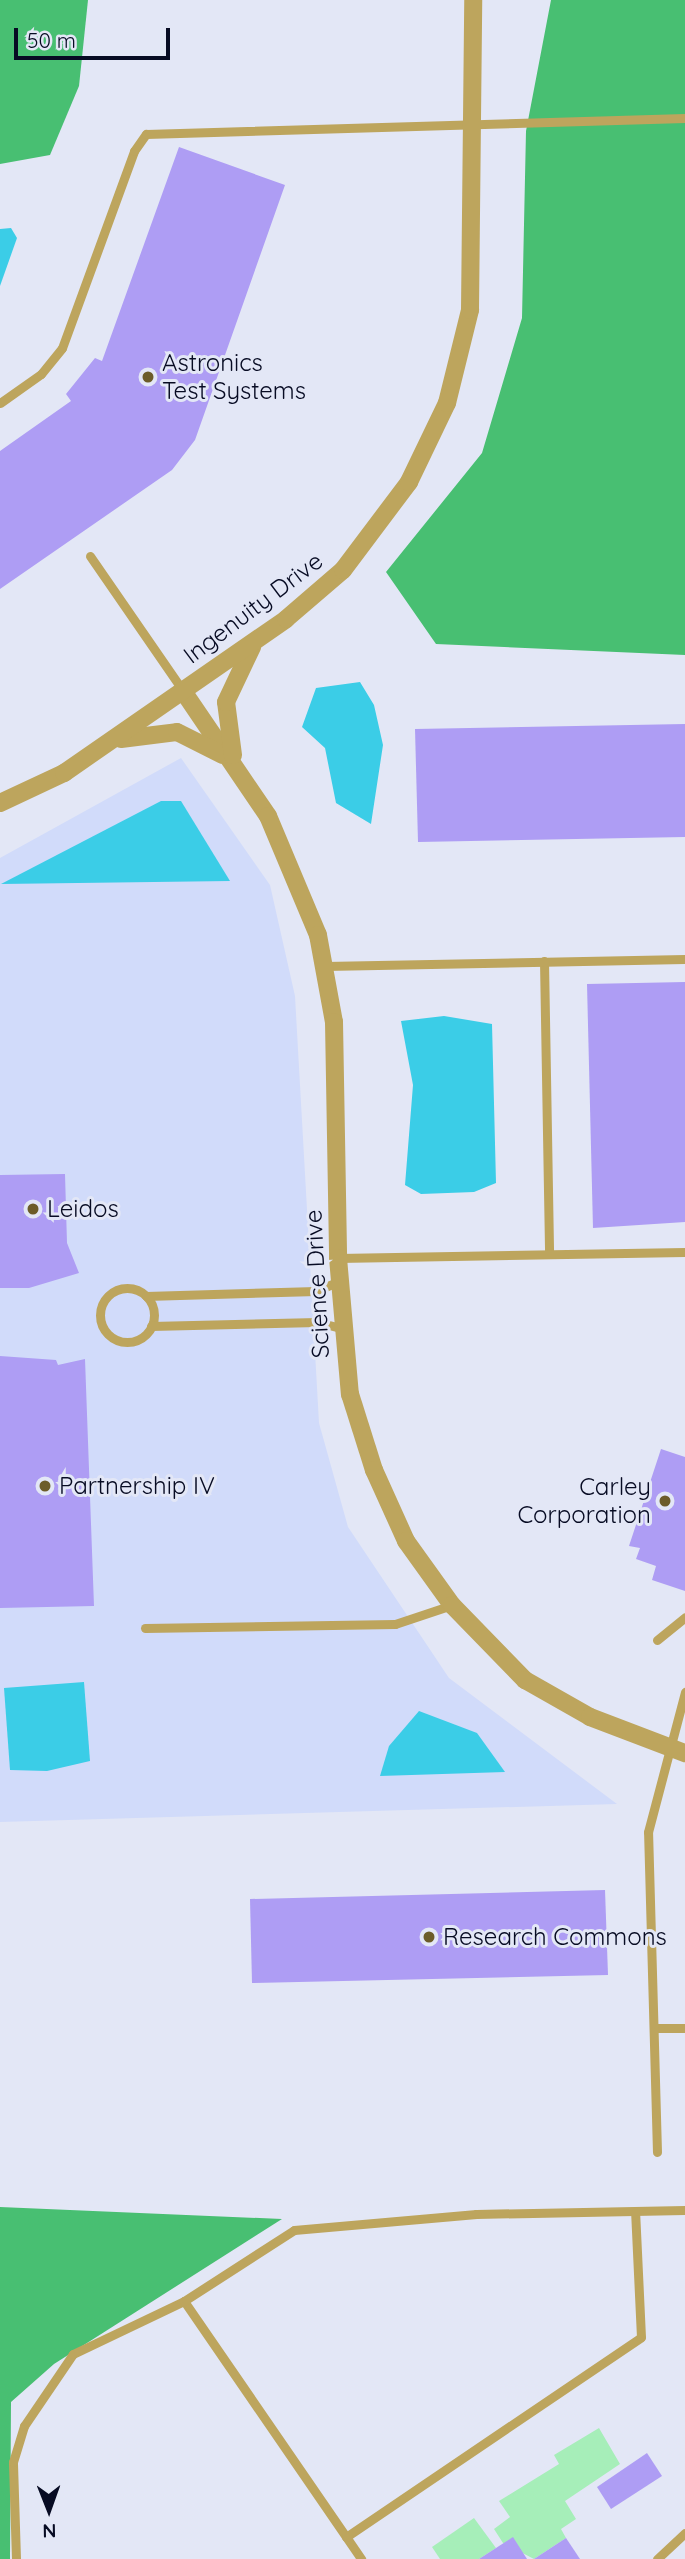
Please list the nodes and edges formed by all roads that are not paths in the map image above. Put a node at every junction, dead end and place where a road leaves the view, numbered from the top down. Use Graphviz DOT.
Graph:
graph roads {
  1 [pos="473,0"];
  2 [pos="685,118"];
  3 [pos="470,125"];
  4 [pos="0,403"];
  5 [pos="90,556"];
  6 [pos="256,641"];
  7 [pos="183,691"];
  8 [pos="113,740"];
  9 [pos="235,763"];
  10 [pos="0,803"];
  11 [pos="685,960"];
  12 [pos="544,961"];
  13 [pos="325,966"];
  14 [pos="685,1252"];
  15 [pos="550,1254"];
  16 [pos="338,1258"];
  17 [pos="339,1281"];
  18 [pos="146,1296"];
  19 [pos="151,1326"];
  20 [pos="341,1328"];
  21 [pos="452,1605"];
  22 [pos="685,1617"];
  23 [pos="145,1628"];
  24 [pos="657,1640"];
  25 [pos="685,1692"];
  26 [pos="666,1749"];
  27 [pos="685,1753"];
  28 [pos="655,2028"];
  29 [pos="685,2028"];
  30 [pos="657,2152"];
  31 [pos="685,2210"];
  32 [pos="635,2211"];
  33 [pos="184,2301"];
  34 [pos="685,2533"];
  35 [pos="346,2538"];
  36 [pos="16,2559"];
  37 [pos="361,2559"];
  38 [pos="657,2559"];
  1 -- 3 [label="street, Ingenuity Drive"];
  2 -- 3 [label="lane"];
  3 -- 4 [label="lane"];
  3 -- 6 [label="street, Ingenuity Drive"];
  5 -- 7 [label="lane"];
  6 -- 7 [label="street, Ingenuity Drive"];
  6 -- 9 [label="street"];
  7 -- 8 [label="street, Ingenuity Drive"];
  7 -- 9 [label="street, Science Drive"];
  8 -- 9 [label="street"];
  8 -- 10 [label="street, Ingenuity Drive"];
  9 -- 13 [label="street, Science Drive"];
  11 -- 12 [label="lane"];
  12 -- 13 [label="lane"];
  12 -- 15 [label="lane"];
  13 -- 16 [label="street, Science Drive"];
  14 -- 15 [label="lane"];
  15 -- 16 [label="lane"];
  16 -- 17 [label="street, Science Drive"];
  17 -- 18 [label="lane"];
  17 -- 20 [label="street, Science Drive"];
  18 -- 19 [label="lane"];
  18 -- 19 [label="lane"];
  19 -- 20 [label="lane"];
  20 -- 21 [label="street, Science Drive"];
  21 -- 23 [label="lane"];
  21 -- 26 [label="street, Science Drive"];
  22 -- 24 [label="lane"];
  25 -- 26 [label="lane"];
  26 -- 27 [label="street, Science Drive"];
  26 -- 28 [label="lane"];
  28 -- 29 [label="lane"];
  28 -- 30 [label="lane"];
  31 -- 32 [label="lane"];
  32 -- 33 [label="lane"];
  32 -- 35 [label="lane"];
  33 -- 35 [label="lane"];
  33 -- 36 [label="lane"];
  34 -- 38 [label="lane"];
  35 -- 37 [label="lane"];
}
